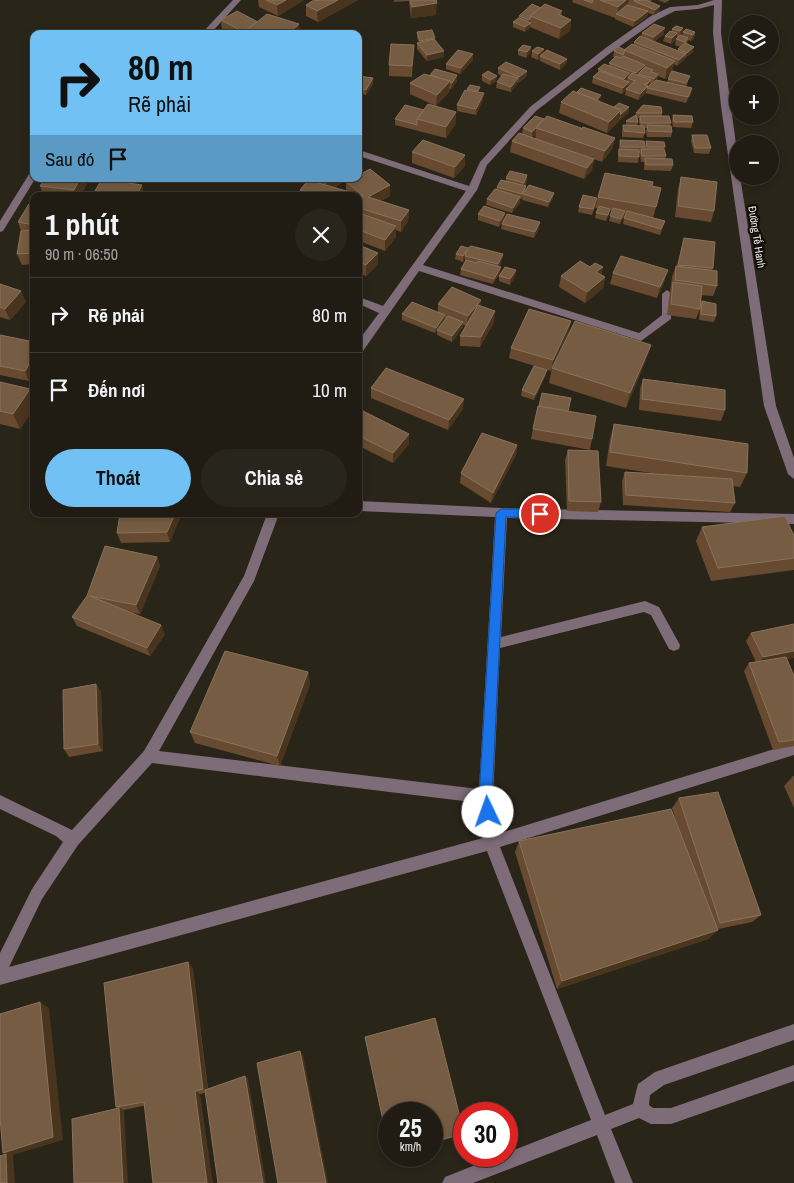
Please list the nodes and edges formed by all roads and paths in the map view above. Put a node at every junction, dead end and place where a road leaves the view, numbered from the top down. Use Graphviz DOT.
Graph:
graph roads {
  1 [pos="237,0"];
  2 [pos="717,1"];
  3 [pos="209,30"];
  4 [pos="362,154"];
  5 [pos="30,180"];
  6 [pos="472,190"];
  7 [pos="0,229"];
  8 [pos="418,267"];
  9 [pos="667,294"];
  10 [pos="362,301"];
  11 [pos="385,311"];
  12 [pos="362,344"];
  13 [pos="794,474"];
  14 [pos="362,506"];
  15 [pos="501,513"];
  16 [pos="272,517"];
  17 [pos="794,519"];
  18 [pos="494,644"];
  19 [pos="674,645"];
  20 [pos="794,749"];
  21 [pos="149,756"];
  22 [pos="486,797"];
  23 [pos="0,802"];
  24 [pos="73,840"];
  25 [pos="491,843"];
  26 [pos="0,969"];
  27 [pos="0,977"];
  28 [pos="794,1032"];
  29 [pos="794,1073"];
  30 [pos="641,1109"];
  31 [pos="602,1123"];
  32 [pos="452,1183"];
  33 [pos="624,1183"];
  1 -- 3 [label="street"];
  2 -- 6 [label="street"];
  2 -- 13 [label="street, Đường Tế Hanh"];
  4 -- 6 [label="street"];
  5 -- 7 [label="street"];
  6 -- 8 [label="street"];
  8 -- 9 [label="street"];
  8 -- 11 [label="street"];
  10 -- 11 [label="street"];
  11 -- 12 [label="street"];
  14 -- 15 [label="street"];
  15 -- 17 [label="street"];
  15 -- 18 [label="street"];
  16 -- 21 [label="street"];
  18 -- 19 [label="street"];
  18 -- 22 [label="street"];
  20 -- 25 [label="street"];
  21 -- 22 [label="street"];
  21 -- 24 [label="street"];
  22 -- 25 [label="street"];
  23 -- 24 [label="street"];
  24 -- 26 [label="street"];
  25 -- 27 [label="street"];
  25 -- 31 [label="street"];
  28 -- 30 [label="street"];
  29 -- 30 [label="street"];
  30 -- 31 [label="street"];
  31 -- 32 [label="street"];
  31 -- 33 [label="street"];
}
